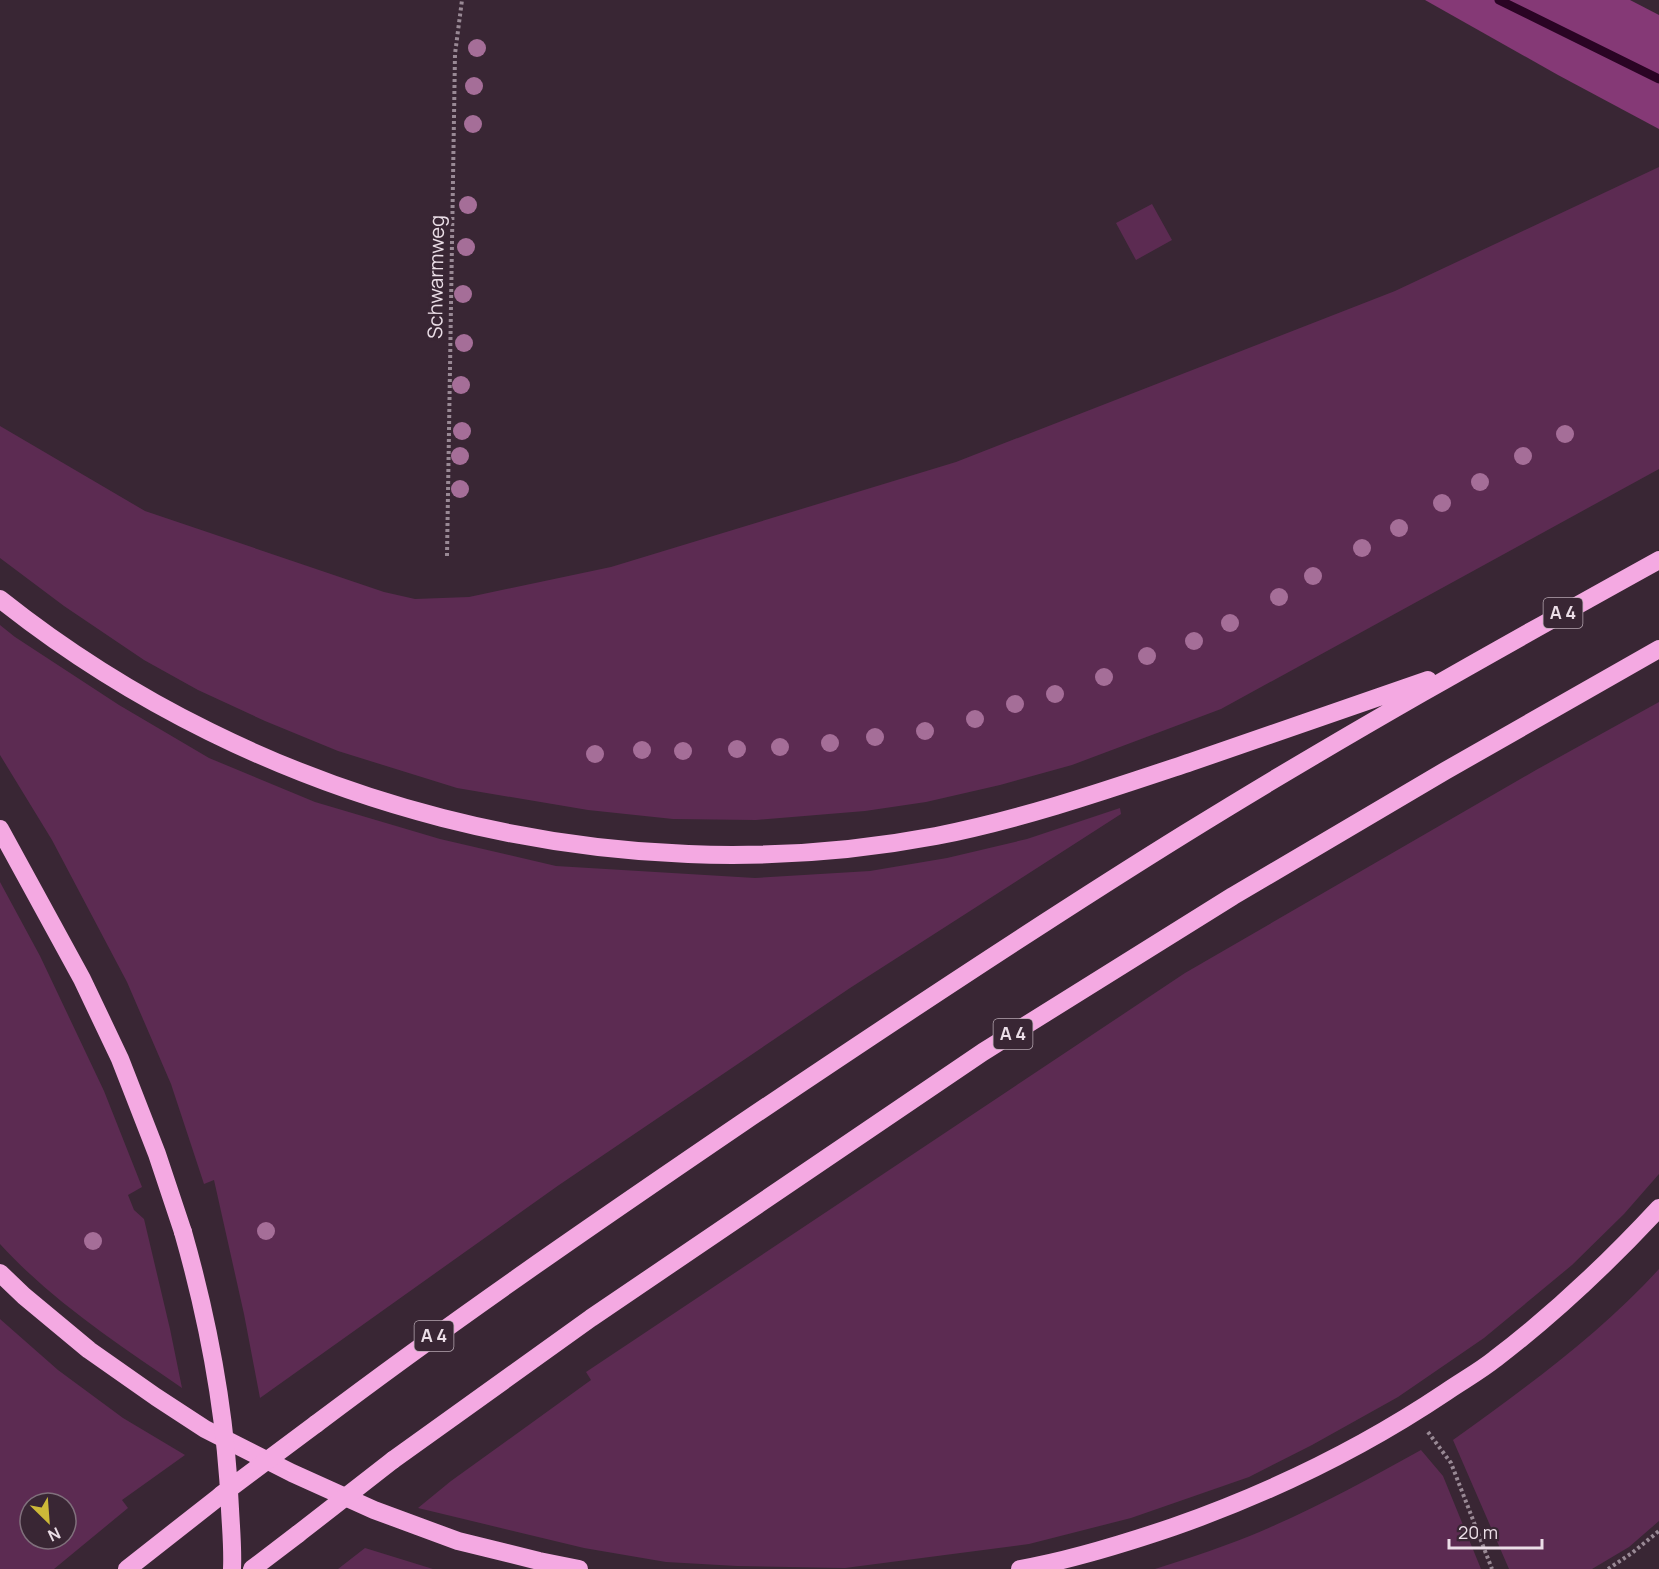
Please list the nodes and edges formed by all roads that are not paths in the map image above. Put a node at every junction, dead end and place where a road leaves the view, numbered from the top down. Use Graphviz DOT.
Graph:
graph roads {
  1 [pos="1659,560"];
  2 [pos="0,599"];
  3 [pos="1659,649"];
  4 [pos="1467,667"];
  5 [pos="0,829"];
  6 [pos="1659,1208"];
  7 [pos="0,1273"];
  8 [pos="127,1569"];
  9 [pos="232,1569"];
  10 [pos="252,1569"];
  11 [pos="579,1569"];
  12 [pos="1020,1569"];
  1 -- 4 [label="highway, A 4"];
  2 -- 4 [label="highway"];
  3 -- 10 [label="highway, A 4, bridge"];
  4 -- 8 [label="highway, A 4, bridge"];
  5 -- 9 [label="highway, bridge"];
  6 -- 12 [label="highway"];
  7 -- 11 [label="highway"];
}
